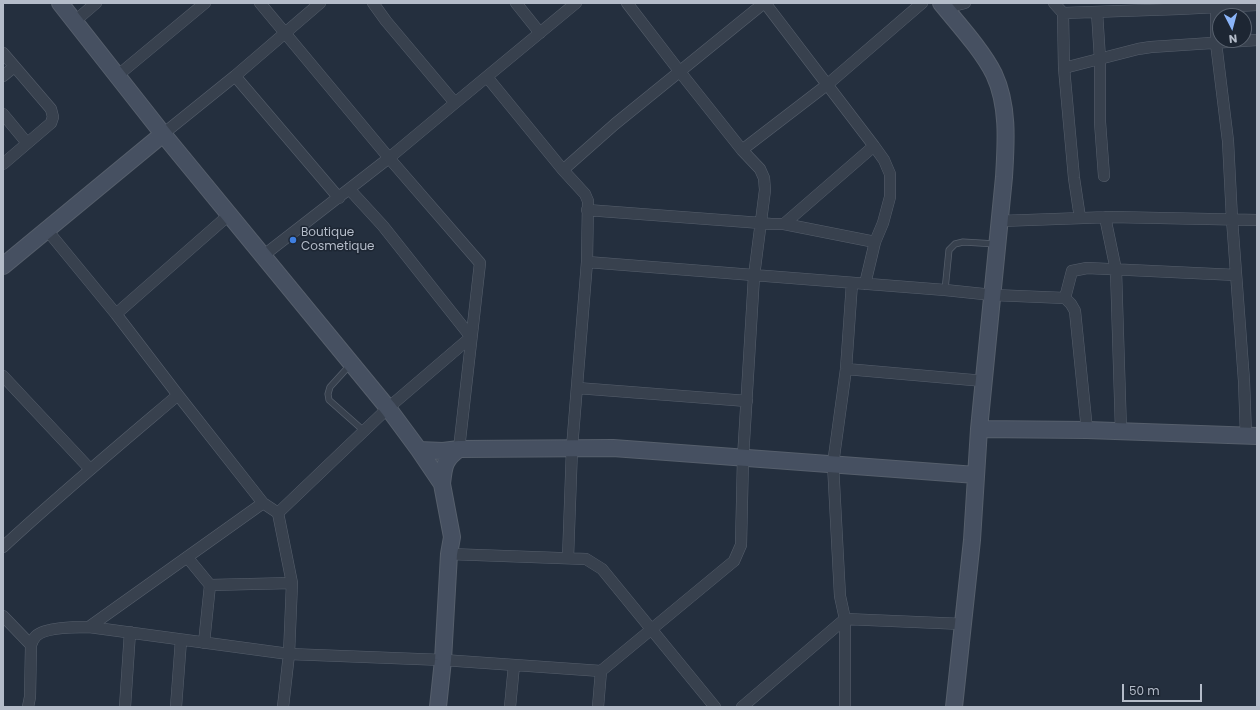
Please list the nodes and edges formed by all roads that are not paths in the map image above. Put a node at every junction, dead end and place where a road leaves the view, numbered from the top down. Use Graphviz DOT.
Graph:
graph roads {
  1 [pos="60,3"];
  2 [pos="96,3"];
  3 [pos="205,3"];
  4 [pos="260,3"];
  5 [pos="320,3"];
  6 [pos="373,3"];
  7 [pos="516,3"];
  8 [pos="576,3"];
  9 [pos="628,3"];
  10 [pos="764,3"];
  11 [pos="922,3"];
  12 [pos="965,3"];
  13 [pos="1054,3"];
  14 [pos="1256,4"];
  15 [pos="943,5"];
  16 [pos="1177,6"];
  17 [pos="1216,7"];
  18 [pos="1096,12"];
  19 [pos="1063,13"];
  20 [pos="74,22"];
  21 [pos="285,32"];
  22 [pos="540,33"];
  23 [pos="1212,43"];
  24 [pos="1217,48"];
  25 [pos="3,53"];
  26 [pos="1100,59"];
  27 [pos="14,67"];
  28 [pos="1064,68"];
  29 [pos="680,72"];
  30 [pos="3,76"];
  31 [pos="117,76"];
  32 [pos="235,76"];
  33 [pos="487,77"];
  34 [pos="828,84"];
  35 [pos="455,103"];
  36 [pos="3,114"];
  37 [pos="163,134"];
  38 [pos="27,143"];
  39 [pos="874,146"];
  40 [pos="742,150"];
  41 [pos="389,158"];
  42 [pos="3,164"];
  43 [pos="563,170"];
  44 [pos="1104,176"];
  45 [pos="350,190"];
  46 [pos="339,198"];
  47 [pos="587,210"];
  48 [pos="230,214"];
  49 [pos="1080,218"];
  50 [pos="1104,218"];
  51 [pos="1232,219"];
  52 [pos="1257,220"];
  53 [pos="1000,221"];
  54 [pos="761,222"];
  55 [pos="784,224"];
  56 [pos="47,230"];
  57 [pos="875,242"];
  58 [pos="998,244"];
  59 [pos="264,255"];
  60 [pos="587,262"];
  61 [pos="3,266"];
  62 [pos="1116,270"];
  63 [pos="1236,275"];
  64 [pos="754,276"];
  65 [pos="852,283"];
  66 [pos="865,284"];
  67 [pos="945,290"];
  68 [pos="993,295"];
  69 [pos="1065,298"];
  70 [pos="116,314"];
  71 [pos="471,336"];
  72 [pos="352,363"];
  73 [pos="846,369"];
  74 [pos="3,376"];
  75 [pos="984,381"];
  76 [pos="577,388"];
  77 [pos="178,395"];
  78 [pos="747,401"];
  79 [pos="388,408"];
  80 [pos="979,429"];
  81 [pos="1087,430"];
  82 [pos="364,431"];
  83 [pos="1121,431"];
  84 [pos="1252,436"];
  85 [pos="572,448"];
  86 [pos="459,449"];
  87 [pos="419,450"];
  88 [pos="743,458"];
  89 [pos="832,464"];
  90 [pos="90,469"];
  91 [pos="976,475"];
  92 [pos="442,484"];
  93 [pos="263,503"];
  94 [pos="278,513"];
  95 [pos="3,548"];
  96 [pos="449,554"];
  97 [pos="187,557"];
  98 [pos="568,558"];
  99 [pos="292,583"];
  100 [pos="210,585"];
  101 [pos="3,616"];
  102 [pos="845,619"];
  103 [pos="963,624"];
  104 [pos="89,627"];
  105 [pos="651,630"];
  106 [pos="130,632"];
  107 [pos="182,640"];
  108 [pos="204,643"];
  109 [pos="31,645"];
  110 [pos="289,654"];
  111 [pos="443,660"];
  112 [pos="514,665"];
  113 [pos="601,671"];
  114 [pos="28,707"];
  115 [pos="125,707"];
  116 [pos="176,707"];
  117 [pos="283,707"];
  118 [pos="438,707"];
  119 [pos="510,707"];
  120 [pos="598,707"];
  121 [pos="715,707"];
  122 [pos="742,707"];
  123 [pos="845,707"];
  124 [pos="954,707"];
  1 -- 20 [label="street"];
  2 -- 20 [label="street"];
  3 -- 31 [label="street"];
  4 -- 21 [label="street"];
  5 -- 21 [label="street"];
  6 -- 35 [label="street"];
  7 -- 22 [label="street"];
  8 -- 22 [label="street"];
  9 -- 29 [label="street"];
  10 -- 29 [label="street"];
  10 -- 34 [label="street"];
  11 -- 34 [label="street"];
  12 -- 15 [label="street"];
  13 -- 19 [label="street"];
  14 -- 17 [label="street"];
  15 -- 53 [label="street"];
  16 -- 17 [label="street"];
  16 -- 18 [label="street"];
  18 -- 19 [label="street"];
  18 -- 26 [label="street"];
  19 -- 28 [label="street"];
  20 -- 31 [label="street"];
  21 -- 32 [label="street"];
  21 -- 41 [label="street"];
  22 -- 33 [label="street"];
  23 -- 26 [label="street"];
  24 -- 51 [label="street"];
  25 -- 27 [label="street"];
  26 -- 28 [label="street"];
  26 -- 44 [label="street"];
  27 -- 30 [label="street"];
  27 -- 38 [label="street"];
  28 -- 49 [label="street"];
  29 -- 40 [label="street"];
  29 -- 43 [label="street"];
  31 -- 37 [label="street"];
  32 -- 37 [label="street"];
  32 -- 46 [label="street"];
  33 -- 35 [label="street"];
  33 -- 43 [label="street"];
  34 -- 39 [label="street"];
  34 -- 40 [label="street"];
  35 -- 41 [label="street"];
  36 -- 38 [label="street"];
  37 -- 48 [label="street"];
  37 -- 56 [label="street"];
  38 -- 42 [label="street"];
  39 -- 55 [label="street"];
  39 -- 57 [label="street"];
  40 -- 54 [label="street"];
  41 -- 45 [label="street"];
  41 -- 71 [label="street"];
  43 -- 47 [label="street"];
  45 -- 46 [label="street"];
  45 -- 71 [label="street"];
  46 -- 59 [label="street"];
  47 -- 54 [label="street"];
  47 -- 60 [label="street"];
  48 -- 59 [label="street"];
  48 -- 70 [label="street"];
  49 -- 50 [label="street"];
  49 -- 53 [label="street"];
  50 -- 51 [label="street"];
  50 -- 62 [label="street"];
  51 -- 52 [label="street"];
  51 -- 63 [label="street"];
  53 -- 58 [label="street"];
  54 -- 55 [label="street"];
  54 -- 64 [label="street"];
  55 -- 57 [label="street"];
  56 -- 61 [label="street"];
  56 -- 70 [label="street"];
  57 -- 66 [label="street"];
  58 -- 67 [label="lane"];
  58 -- 68 [label="street"];
  59 -- 72 [label="street"];
  60 -- 64 [label="street"];
  60 -- 76 [label="street"];
  62 -- 63 [label="street"];
  62 -- 69 [label="street"];
  62 -- 83 [label="street"];
  63 -- 84 [label="street"];
  64 -- 65 [label="street"];
  64 -- 78 [label="street"];
  65 -- 66 [label="street"];
  65 -- 73 [label="street"];
  66 -- 67 [label="street"];
  67 -- 68 [label="street"];
  68 -- 69 [label="street"];
  68 -- 75 [label="street"];
  69 -- 81 [label="street"];
  70 -- 77 [label="street"];
  71 -- 79 [label="street"];
  71 -- 86 [label="street"];
  72 -- 79 [label="street"];
  72 -- 82 [label="lane"];
  73 -- 75 [label="street"];
  73 -- 89 [label="street"];
  74 -- 90 [label="street"];
  75 -- 80 [label="street"];
  76 -- 78 [label="street"];
  76 -- 85 [label="street"];
  77 -- 90 [label="street"];
  77 -- 93 [label="street"];
  78 -- 88 [label="street"];
  79 -- 82 [label="street"];
  79 -- 87 [label="street"];
  80 -- 81 [label="street"];
  80 -- 91 [label="street"];
  81 -- 83 [label="street"];
  82 -- 94 [label="street"];
  83 -- 84 [label="street"];
  85 -- 86 [label="street"];
  85 -- 88 [label="street"];
  85 -- 98 [label="street"];
  86 -- 87 [label="street"];
  86 -- 92 [label="street"];
  87 -- 92 [label="street"];
  88 -- 89 [label="street"];
  88 -- 105 [label="street"];
  89 -- 91 [label="street"];
  89 -- 102 [label="street"];
  90 -- 95 [label="street"];
  91 -- 103 [label="street"];
  92 -- 96 [label="street"];
  93 -- 94 [label="street"];
  93 -- 97 [label="street"];
  94 -- 99 [label="street"];
  96 -- 98 [label="street"];
  96 -- 111 [label="street"];
  97 -- 100 [label="street"];
  97 -- 104 [label="street"];
  98 -- 105 [label="street"];
  99 -- 100 [label="street"];
  99 -- 110 [label="street"];
  100 -- 108 [label="street"];
  101 -- 109 [label="street"];
  102 -- 103 [label="street"];
  102 -- 122 [label="street"];
  102 -- 123 [label="street"];
  103 -- 124 [label="street"];
  104 -- 106 [label="street"];
  104 -- 109 [label="street"];
  105 -- 113 [label="street"];
  105 -- 121 [label="street"];
  106 -- 107 [label="street"];
  106 -- 115 [label="street"];
  107 -- 108 [label="street"];
  107 -- 116 [label="street"];
  108 -- 110 [label="street"];
  109 -- 114 [label="street"];
  110 -- 111 [label="street"];
  110 -- 117 [label="street"];
  111 -- 112 [label="street"];
  111 -- 118 [label="street"];
  112 -- 113 [label="street"];
  112 -- 119 [label="street"];
  113 -- 120 [label="street"];
}
